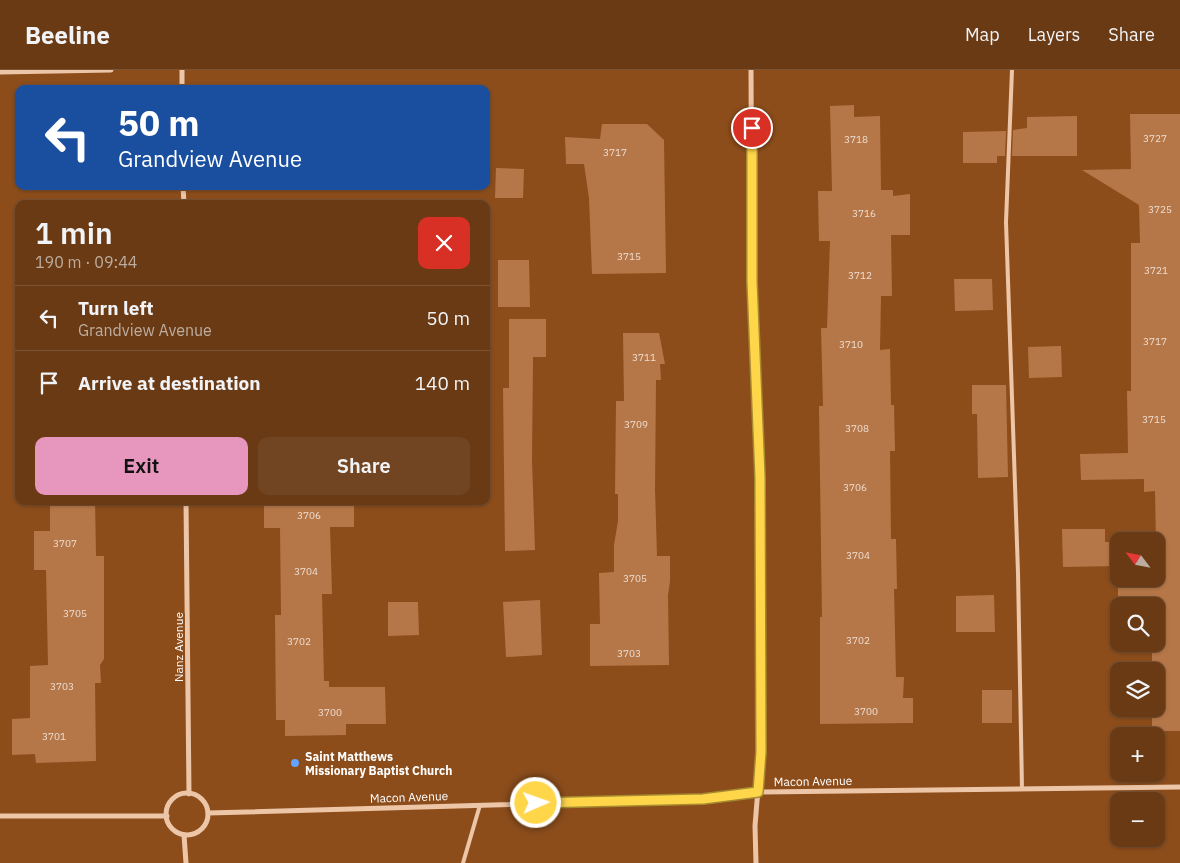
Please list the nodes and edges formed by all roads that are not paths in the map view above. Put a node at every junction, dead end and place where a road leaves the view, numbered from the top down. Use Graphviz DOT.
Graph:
graph roads {
  1 [pos="111,70"];
  2 [pos="182,70"];
  3 [pos="751,70"];
  4 [pos="1012,70"];
  5 [pos="0,72"];
  6 [pos="182,85"];
  7 [pos="186,505"];
  8 [pos="1180,787"];
  9 [pos="1022,789"];
  10 [pos="758,792"];
  11 [pos="189,794"];
  12 [pos="480,805"];
  13 [pos="208,813"];
  14 [pos="0,816"];
  15 [pos="167,816"];
  16 [pos="184,835"];
  17 [pos="186,863"];
  18 [pos="463,863"];
  19 [pos="756,863"];
  1 -- 5 [label="street"];
  2 -- 6 [label="street"];
  3 -- 10 [label="street"];
  4 -- 9 [label="lane"];
  7 -- 11 [label="street, Nanz Avenue"];
  8 -- 9 [label="street, Macon Avenue"];
  9 -- 10 [label="street, Macon Avenue"];
  10 -- 12 [label="street, Macon Avenue"];
  10 -- 19 [label="street"];
  11 -- 13 [label="street"];
  11 -- 15 [label="street"];
  12 -- 13 [label="street, Macon Avenue"];
  12 -- 18 [label="lane"];
  13 -- 16 [label="street"];
  14 -- 15 [label="street"];
  15 -- 16 [label="street"];
  16 -- 17 [label="street"];
}
